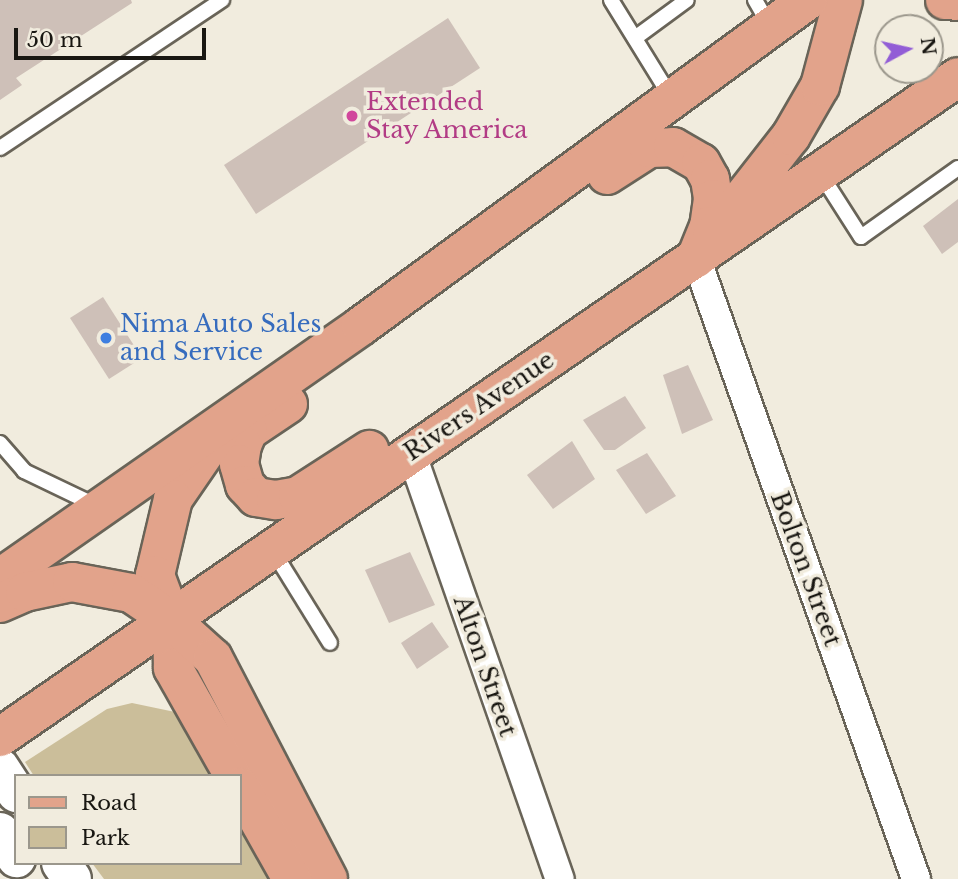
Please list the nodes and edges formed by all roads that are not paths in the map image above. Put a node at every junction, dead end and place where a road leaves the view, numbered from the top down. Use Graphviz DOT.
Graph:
graph roads {
  1 [pos="222,0"];
  2 [pos="611,0"];
  3 [pos="687,0"];
  4 [pos="808,0"];
  5 [pos="844,0"];
  6 [pos="945,0"];
  7 [pos="958,1"];
  8 [pos="763,13"];
  9 [pos="635,38"];
  10 [pos="958,77"];
  11 [pos="673,99"];
  12 [pos="0,148"];
  13 [pos="958,168"];
  14 [pos="820,173"];
  15 [pos="470,247"];
  16 [pos="696,258"];
  17 [pos="361,326"];
  18 [pos="232,413"];
  19 [pos="0,443"];
  20 [pos="411,453"];
  21 [pos="99,507"];
  22 [pos="272,550"];
  23 [pos="0,578"];
  24 [pos="0,603"];
  25 [pos="172,621"];
  26 [pos="330,643"];
  27 [pos="0,737"];
  28 [pos="0,768"];
  29 [pos="233,774"];
  30 [pos="14,790"];
  31 [pos="242,791"];
  32 [pos="292,879"];
  33 [pos="328,879"];
  34 [pos="560,879"];
  35 [pos="916,879"];
  1 -- 12 [label="lane"];
  2 -- 9 [label="lane"];
  3 -- 9 [label="lane"];
  4 -- 8 [label="main road"];
  5 -- 16 [label="main road"];
  6 -- 7 [label="main road"];
  8 -- 11 [label="main road"];
  9 -- 11 [label="lane"];
  10 -- 14 [label="main road, Rivers Avenue"];
  11 -- 15 [label="main road"];
  13 -- 14 [label="lane"];
  14 -- 16 [label="main road, Rivers Avenue"];
  15 -- 16 [label="main road"];
  15 -- 17 [label="main road"];
  16 -- 20 [label="main road, Rivers Avenue"];
  16 -- 35 [label="street, Bolton Street"];
  17 -- 18 [label="main road"];
  17 -- 20 [label="main road"];
  18 -- 21 [label="main road"];
  18 -- 25 [label="main road"];
  19 -- 21 [label="lane"];
  20 -- 22 [label="main road, Rivers Avenue"];
  20 -- 34 [label="street, Alton Street"];
  21 -- 23 [label="main road"];
  22 -- 25 [label="main road, Rivers Avenue"];
  22 -- 26 [label="lane"];
  24 -- 25 [label="main road"];
  25 -- 27 [label="main road, Rivers Avenue"];
  25 -- 29 [label="main road"];
  25 -- 33 [label="main road"];
  28 -- 30 [label="main road"];
  31 -- 32 [label="main road"];
}
